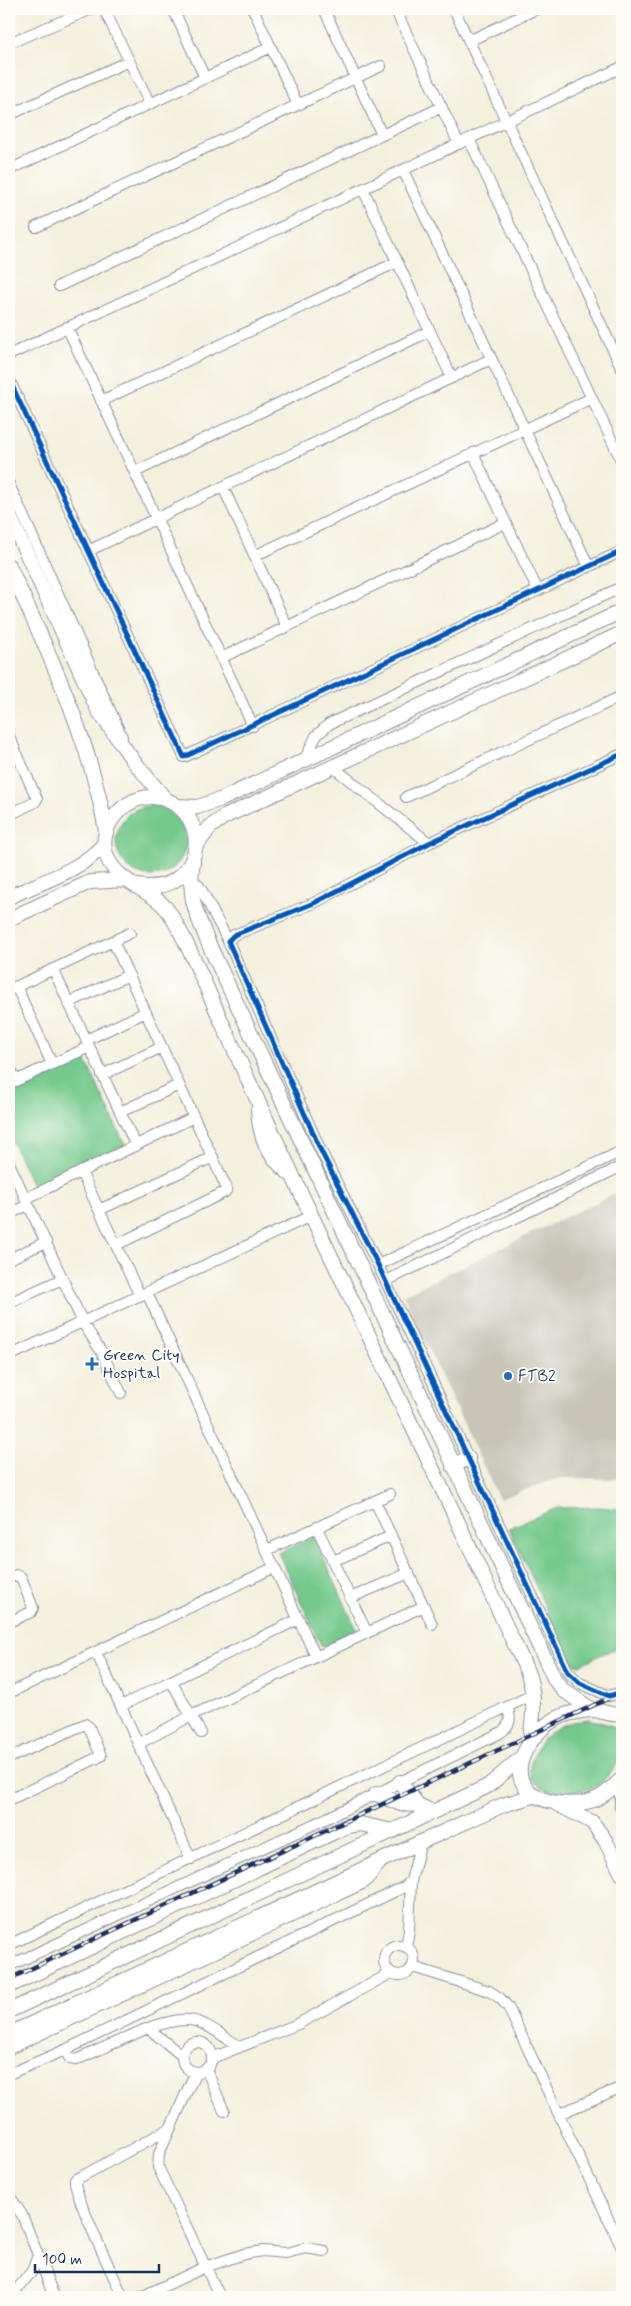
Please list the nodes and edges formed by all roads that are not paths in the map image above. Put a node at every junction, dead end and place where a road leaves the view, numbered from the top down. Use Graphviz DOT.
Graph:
graph roads {
  1 [pos="92,9"];
  2 [pos="104,9"];
  3 [pos="173,9"];
  4 [pos="253,9"];
  5 [pos="324,9"];
  6 [pos="395,9"];
  7 [pos="454,9"];
  8 [pos="536,9"];
  9 [pos="469,41"];
  10 [pos="9,43"];
  11 [pos="271,47"];
  12 [pos="130,61"];
  13 [pos="381,66"];
  14 [pos="622,67"];
  15 [pos="205,78"];
  16 [pos="356,78"];
  17 [pos="150,104"];
  18 [pos="298,105"];
  19 [pos="442,107"];
  20 [pos="9,115"];
  21 [pos="506,121"];
  22 [pos="382,136"];
  23 [pos="469,139"];
  24 [pos="459,144"];
  25 [pos="9,170"];
  26 [pos="402,170"];
  27 [pos="363,189"];
  28 [pos="36,226"];
  29 [pos="397,262"];
  30 [pos="59,286"];
  31 [pos="67,327"];
  32 [pos="430,331"];
  33 [pos="9,355"];
  34 [pos="491,359"];
  35 [pos="622,369"];
  36 [pos="452,378"];
  37 [pos="9,380"];
  38 [pos="592,398"];
  39 [pos="101,401"];
  40 [pos="524,429"];
  41 [pos="473,453"];
  42 [pos="622,462"];
  43 [pos="135,472"];
  44 [pos="9,484"];
  45 [pos="223,487"];
  46 [pos="9,515"];
  47 [pos="156,519"];
  48 [pos="505,523"];
  49 [pos="88,551"];
  50 [pos="622,551"];
  51 [pos="254,556"];
  52 [pos="9,566"];
  53 [pos="589,567"];
  54 [pos="622,587"];
  55 [pos="538,591"];
  56 [pos="622,611"];
  57 [pos="287,627"];
  58 [pos="622,633"];
  59 [pos="221,658"];
  60 [pos="622,696"];
  61 [pos="253,726"];
  62 [pos="9,736"];
  63 [pos="622,754"];
  64 [pos="132,759"];
  65 [pos="305,759"];
  66 [pos="333,767"];
  67 [pos="406,796"];
  68 [pos="171,802"];
  69 [pos="9,815"];
  70 [pos="105,838"];
  71 [pos="429,843"];
  72 [pos="195,852"];
  73 [pos="191,879"];
  74 [pos="132,883"];
  75 [pos="9,897"];
  76 [pos="9,919"];
  77 [pos="130,933"];
  78 [pos="113,941"];
  79 [pos="228,941"];
  80 [pos="53,969"];
  81 [pos="129,975"];
  82 [pos="12,988"];
  83 [pos="68,1002"];
  84 [pos="146,1012"];
  85 [pos="88,1043"];
  86 [pos="162,1047"];
  87 [pos="52,1064"];
  88 [pos="9,1066"];
  89 [pos="102,1075"];
  90 [pos="12,1083"];
  91 [pos="179,1085"];
  92 [pos="120,1112"];
  93 [pos="194,1117"];
  94 [pos="136,1146"];
  95 [pos="622,1151"];
  96 [pos="213,1157"];
  97 [pos="9,1163"];
  98 [pos="622,1166"];
  99 [pos="81,1172"];
  100 [pos="27,1202"];
  101 [pos="99,1210"];
  102 [pos="9,1214"];
  103 [pos="311,1216"];
  104 [pos="46,1242"];
  105 [pos="116,1245"];
  106 [pos="9,1259"];
  107 [pos="378,1265"];
  108 [pos="62,1278"];
  109 [pos="386,1281"];
  110 [pos="144,1295"];
  111 [pos="9,1303"];
  112 [pos="83,1323"];
  113 [pos="9,1356"];
  114 [pos="121,1393"];
  115 [pos="468,1458"];
  116 [pos="453,1466"];
  117 [pos="390,1494"];
  118 [pos="375,1501"];
  119 [pos="318,1528"];
  120 [pos="391,1536"];
  121 [pos="268,1550"];
  122 [pos="333,1561"];
  123 [pos="275,1567"];
  124 [pos="409,1573"];
  125 [pos="9,1578"];
  126 [pos="350,1598"];
  127 [pos="424,1606"];
  128 [pos="299,1619"];
  129 [pos="9,1622"];
  130 [pos="432,1624"];
  131 [pos="367,1633"];
  132 [pos="96,1652"];
  133 [pos="316,1657"];
  134 [pos="172,1681"];
  135 [pos="622,1692"];
  136 [pos="9,1693"];
  137 [pos="532,1695"];
  138 [pos="121,1706"];
  139 [pos="508,1706"];
  140 [pos="592,1710"];
  141 [pos="191,1716"];
  142 [pos="621,1716"];
  143 [pos="201,1733"];
  144 [pos="138,1744"];
  145 [pos="529,1744"];
  146 [pos="9,1758"];
  147 [pos="521,1758"];
  148 [pos="400,1782"];
  149 [pos="622,1785"];
  150 [pos="376,1794"];
  151 [pos="534,1796"];
  152 [pos="9,1800"];
  153 [pos="553,1802"];
  154 [pos="418,1805"];
  155 [pos="622,1807"];
  156 [pos="433,1812"];
  157 [pos="393,1831"];
  158 [pos="421,1842"];
  159 [pos="191,1859"];
  160 [pos="380,1860"];
  161 [pos="622,1874"];
  162 [pos="411,1881"];
  163 [pos="9,1945"];
  164 [pos="406,1947"];
  165 [pos="9,1966"];
  166 [pos="413,1967"];
  167 [pos="391,1973"];
  168 [pos="9,1986"];
  169 [pos="9,2011"];
  170 [pos="148,2028"];
  171 [pos="9,2034"];
  172 [pos="9,2047"];
  173 [pos="240,2047"];
  174 [pos="65,2050"];
  175 [pos="181,2054"];
  176 [pos="212,2058"];
  177 [pos="206,2070"];
  178 [pos="195,2073"];
  179 [pos="9,2074"];
  180 [pos="622,2087"];
  181 [pos="224,2112"];
  182 [pos="559,2114"];
  183 [pos="169,2129"];
  184 [pos="9,2195"];
  185 [pos="622,2248"];
  186 [pos="324,2251"];
  187 [pos="38,2255"];
  188 [pos="206,2267"];
  189 [pos="11,2297"];
  190 [pos="54,2297"];
  191 [pos="123,2297"];
  192 [pos="141,2297"];
  193 [pos="220,2297"];
  1 -- 10 [label="street"];
  2 -- 12 [label="street"];
  3 -- 15 [label="street"];
  4 -- 11 [label="street"];
  5 -- 16 [label="street"];
  6 -- 19 [label="street"];
  7 -- 9 [label="street"];
  8 -- 9 [label="street"];
  9 -- 21 [label="street"];
  11 -- 15 [label="street"];
  11 -- 18 [label="street"];
  12 -- 17 [label="street"];
  12 -- 20 [label="street"];
  13 -- 16 [label="street"];
  14 -- 21 [label="street"];
  15 -- 17 [label="street"];
  16 -- 18 [label="street"];
  16 -- 22 [label="street"];
  17 -- 25 [label="street"];
  18 -- 28 [label="street"];
  19 -- 22 [label="street"];
  19 -- 24 [label="street"];
  21 -- 23 [label="street"];
  21 -- 35 [label="street"];
  22 -- 30 [label="street"];
  23 -- 24 [label="street"];
  23 -- 38 [label="street"];
  24 -- 26 [label="street"];
  26 -- 27 [label="street"];
  26 -- 34 [label="street"];
  27 -- 29 [label="street"];
  27 -- 31 [label="street"];
  29 -- 32 [label="street"];
  29 -- 39 [label="street"];
  31 -- 33 [label="street"];
  31 -- 39 [label="street"];
  32 -- 36 [label="street"];
  32 -- 43 [label="street"];
  34 -- 36 [label="street"];
  34 -- 40 [label="street"];
  36 -- 45 [label="street"];
  37 -- 49 [label="street"];
  38 -- 40 [label="street"];
  38 -- 42 [label="street"];
  39 -- 43 [label="street"];
  40 -- 41 [label="street"];
  40 -- 53 [label="street"];
  41 -- 48 [label="street"];
  41 -- 51 [label="street"];
  43 -- 47 [label="street"];
  44 -- 64 [label="street"];
  45 -- 47 [label="street"];
  45 -- 51 [label="street"];
  46 -- 64 [label="street"];
  47 -- 49 [label="street"];
  47 -- 59 [label="street"];
  48 -- 55 [label="street"];
  48 -- 57 [label="street"];
  49 -- 61 [label="street"];
  50 -- 53 [label="street"];
  51 -- 57 [label="street"];
  52 -- 70 [label="street"];
  53 -- 55 [label="street"];
  54 -- 65 [label="street"];
  55 -- 61 [label="street"];
  56 -- 65 [label="street"];
  57 -- 59 [label="street"];
  58 -- 66 [label="street"];
  59 -- 61 [label="street"];
  60 -- 67 [label="street"];
  62 -- 69 [label="street"];
  63 -- 71 [label="street"];
  64 -- 68 [label="street"];
  65 -- 68 [label="street"];
  66 -- 71 [label="street"];
  66 -- 72 [label="street"];
  68 -- 70 [label="street"];
  68 -- 72 [label="street"];
  70 -- 74 [label="street"];
  70 -- 75 [label="street"];
  71 -- 79 [label="street"];
  72 -- 73 [label="street"];
  72 -- 74 [label="street"];
  73 -- 79 [label="street"];
  73 -- 116 [label="street"];
  74 -- 76 [label="street"];
  74 -- 103 [label="street"];
  77 -- 78 [label="street"];
  78 -- 80 [label="street"];
  78 -- 81 [label="street"];
  79 -- 107 [label="street"];
  80 -- 82 [label="street"];
  80 -- 83 [label="street"];
  81 -- 83 [label="street"];
  81 -- 84 [label="street"];
  82 -- 87 [label="street"];
  83 -- 85 [label="street"];
  84 -- 85 [label="street"];
  84 -- 86 [label="street"];
  85 -- 87 [label="street"];
  85 -- 89 [label="street"];
  86 -- 89 [label="street"];
  86 -- 91 [label="street"];
  87 -- 90 [label="street"];
  88 -- 90 [label="street"];
  89 -- 92 [label="street"];
  91 -- 92 [label="street"];
  91 -- 93 [label="street"];
  92 -- 94 [label="street"];
  93 -- 94 [label="street"];
  93 -- 96 [label="street"];
  94 -- 99 [label="street"];
  95 -- 107 [label="street"];
  96 -- 101 [label="street"];
  96 -- 105 [label="street"];
  97 -- 100 [label="street"];
  98 -- 109 [label="street"];
  99 -- 100 [label="street"];
  99 -- 101 [label="street"];
  100 -- 102 [label="street"];
  100 -- 104 [label="street"];
  101 -- 105 [label="street"];
  103 -- 110 [label="street"];
  103 -- 137 [label="street"];
  104 -- 106 [label="street"];
  104 -- 108 [label="street"];
  105 -- 110 [label="street"];
  107 -- 109 [label="street"];
  108 -- 111 [label="street"];
  108 -- 112 [label="street"];
  109 -- 115 [label="street"];
  110 -- 112 [label="street"];
  110 -- 121 [label="street"];
  112 -- 113 [label="street"];
  112 -- 114 [label="street"];
  115 -- 116 [label="street"];
  115 -- 135 [label="street"];
  116 -- 140 [label="street"];
  117 -- 118 [label="street"];
  118 -- 119 [label="street"];
  118 -- 120 [label="street"];
  119 -- 121 [label="street"];
  119 -- 122 [label="street"];
  120 -- 122 [label="street"];
  120 -- 124 [label="street"];
  121 -- 123 [label="street"];
  122 -- 126 [label="street"];
  123 -- 128 [label="street"];
  123 -- 132 [label="street"];
  124 -- 126 [label="street"];
  124 -- 127 [label="street"];
  125 -- 129 [label="street"];
  126 -- 131 [label="street"];
  127 -- 130 [label="street"];
  127 -- 131 [label="street"];
  128 -- 133 [label="street"];
  128 -- 134 [label="street"];
  131 -- 133 [label="street"];
  132 -- 136 [label="street"];
  132 -- 138 [label="street"];
  133 -- 141 [label="street"];
  134 -- 138 [label="street"];
  134 -- 141 [label="street"];
  137 -- 139 [label="street"];
  137 -- 145 [label="street"];
  138 -- 144 [label="street"];
  139 -- 148 [label="street"];
  139 -- 159 [label="street"];
  140 -- 142 [label="street"];
  140 -- 145 [label="street"];
  141 -- 143 [label="street"];
  141 -- 144 [label="street"];
  144 -- 159 [label="street"];
  145 -- 147 [label="street"];
  146 -- 152 [label="street"];
  147 -- 151 [label="street"];
  147 -- 156 [label="street"];
  148 -- 150 [label="street"];
  148 -- 154 [label="street"];
  149 -- 153 [label="street"];
  149 -- 155 [label="street"];
  150 -- 154 [label="street"];
  150 -- 165 [label="street"];
  151 -- 153 [label="street"];
  151 -- 158 [label="street"];
  153 -- 161 [label="street"];
  154 -- 156 [label="street"];
  156 -- 157 [label="street"];
  157 -- 168 [label="street"];
  157 -- 169 [label="street"];
  158 -- 160 [label="street"];
  158 -- 162 [label="street"];
  159 -- 163 [label="street"];
  160 -- 171 [label="street"];
  160 -- 172 [label="street"];
  162 -- 164 [label="street"];
  162 -- 174 [label="street"];
  164 -- 166 [label="street"];
  164 -- 167 [label="street"];
  166 -- 167 [label="street"];
  166 -- 182 [label="street"];
  167 -- 173 [label="street"];
  170 -- 173 [label="street"];
  170 -- 174 [label="street"];
  170 -- 175 [label="street"];
  173 -- 176 [label="street"];
  174 -- 179 [label="street"];
  175 -- 176 [label="street"];
  175 -- 178 [label="street"];
  176 -- 177 [label="street"];
  177 -- 178 [label="street"];
  177 -- 181 [label="street"];
  178 -- 183 [label="street"];
  180 -- 182 [label="street"];
  182 -- 185 [label="street"];
  183 -- 188 [label="street"];
  183 -- 191 [label="street"];
  184 -- 187 [label="street"];
  186 -- 188 [label="street"];
  187 -- 189 [label="street"];
  187 -- 190 [label="street"];
  188 -- 192 [label="street"];
  188 -- 193 [label="street"];
}
